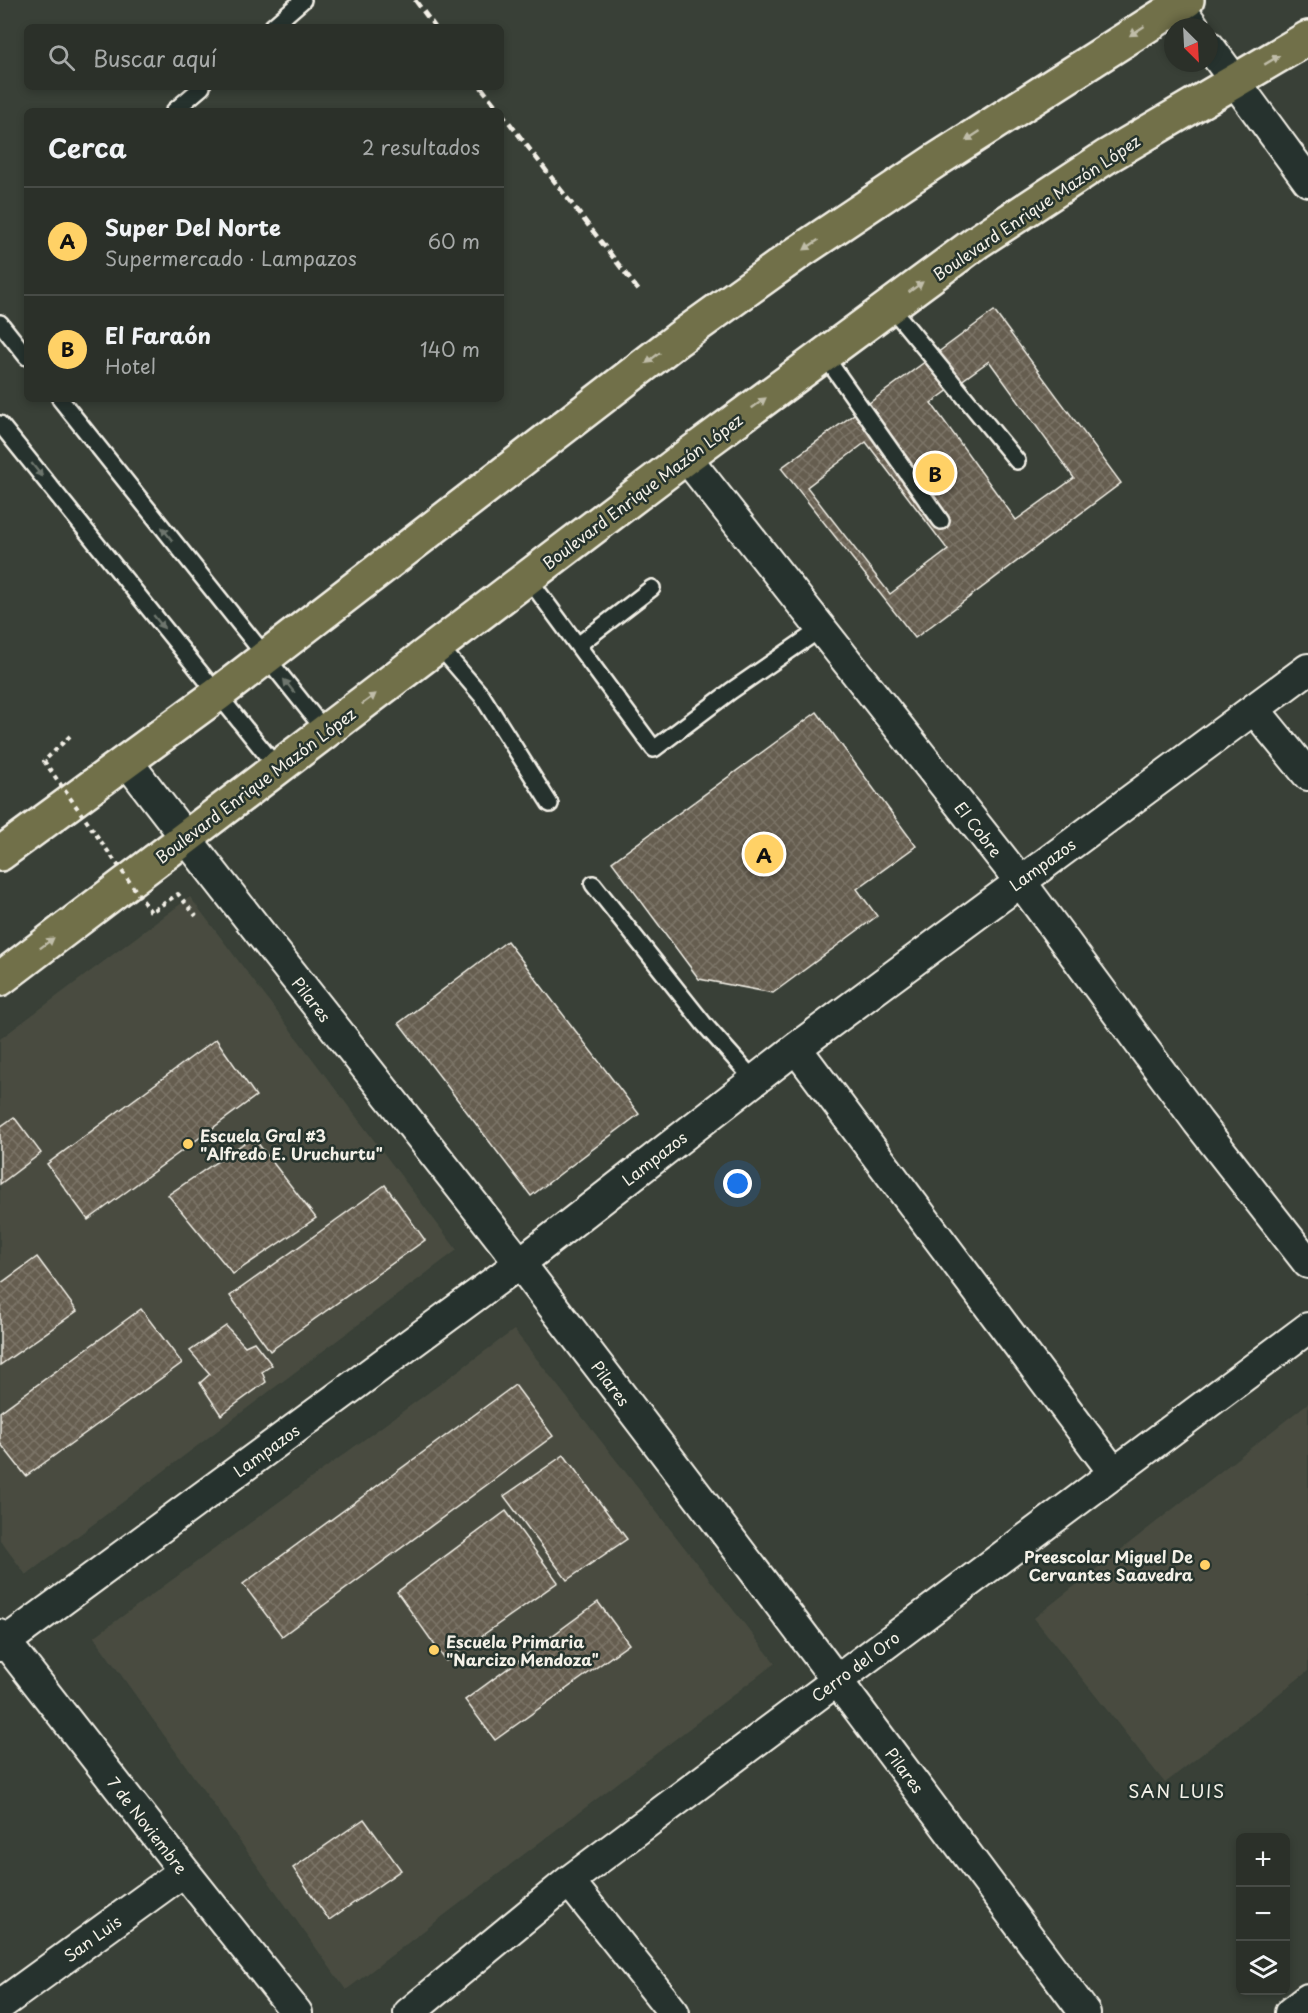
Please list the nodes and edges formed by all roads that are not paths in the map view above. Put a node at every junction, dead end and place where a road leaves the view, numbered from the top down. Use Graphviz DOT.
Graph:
graph roads {
  1 [pos="303,0"];
  2 [pos="1183,8"];
  3 [pos="275,24"];
  4 [pos="1308,38"];
  5 [pos="1218,58"];
  6 [pos="1236,81"];
  7 [pos="198,90"];
  8 [pos="178,108"];
  9 [pos="1308,181"];
  10 [pos="890,306"];
  11 [pos="0,323"];
  12 [pos="24,353"];
  13 [pos="824,355"];
  14 [pos="62,402"];
  15 [pos="0,424"];
  16 [pos="686,457"];
  17 [pos="1017,461"];
  18 [pos="941,521"];
  19 [pos="528,578"];
  20 [pos="652,588"];
  21 [pos="822,628"];
  22 [pos="578,645"];
  23 [pos="439,646"];
  24 [pos="266,657"];
  25 [pos="1308,669"];
  26 [pos="218,694"];
  27 [pos="1254,709"];
  28 [pos="326,732"];
  29 [pos="126,760"];
  30 [pos="278,769"];
  31 [pos="1308,775"];
  32 [pos="550,804"];
  33 [pos="186,839"];
  34 [pos="0,854"];
  35 [pos="1020,881"];
  36 [pos="593,884"];
  37 [pos="0,979"];
  38 [pos="796,1048"];
  39 [pos="754,1080"];
  40 [pos="519,1263"];
  41 [pos="1308,1263"];
  42 [pos="1308,1328"];
  43 [pos="1114,1473"];
  44 [pos="2,1641"];
  45 [pos="838,1679"];
  46 [pos="184,1871"];
  47 [pos="569,1881"];
  48 [pos="1308,1999"];
  49 [pos="0,2005"];
  50 [pos="297,2013"];
  51 [pos="410,2013"];
  52 [pos="674,2013"];
  53 [pos="1085,2013"];
  54 [pos="1290,2013"];
  1 -- 3 [label="lane"];
  2 -- 24 [label="main road, one-way"];
  6 -- 4 [label="main road, Boulevard Enrique Mazón López, one-way"];
  5 -- 6 [label="street"];
  6 -- 9 [label="street"];
  10 -- 6 [label="main road, Boulevard Enrique Mazón López, one-way"];
  7 -- 8 [label="lane"];
  10 -- 13 [label="main road, Boulevard Enrique Mazón López"];
  10 -- 17 [label="lane"];
  11 -- 12 [label="lane"];
  16 -- 13 [label="main road, Boulevard Enrique Mazón López, one-way"];
  13 -- 18 [label="lane"];
  24 -- 14 [label="lane, one-way"];
  15 -- 26 [label="lane, one-way"];
  16 -- 19 [label="main road, Boulevard Enrique Mazón López"];
  16 -- 21 [label="street, El Cobre"];
  19 -- 22 [label="lane"];
  19 -- 23 [label="main road, Boulevard Enrique Mazón López"];
  20 -- 22 [label="lane"];
  21 -- 22 [label="lane"];
  21 -- 35 [label="street, El Cobre"];
  28 -- 23 [label="main road, Boulevard Enrique Mazón López, one-way"];
  23 -- 32 [label="lane"];
  24 -- 26 [label="main road"];
  28 -- 24 [label="lane, one-way"];
  25 -- 27 [label="street, Lampazos"];
  26 -- 29 [label="main road"];
  26 -- 30 [label="lane"];
  27 -- 31 [label="street"];
  27 -- 35 [label="street, Lampazos"];
  28 -- 30 [label="main road, Boulevard Enrique Mazón López"];
  29 -- 33 [label="street, Pilares"];
  29 -- 34 [label="main road"];
  30 -- 33 [label="main road, Boulevard Enrique Mazón López"];
  37 -- 33 [label="main road, Boulevard Enrique Mazón López, one-way"];
  33 -- 40 [label="street, Pilares"];
  35 -- 38 [label="street, Lampazos"];
  35 -- 41 [label="street, El Cobre"];
  36 -- 39 [label="lane"];
  38 -- 39 [label="street, Lampazos"];
  38 -- 43 [label="street"];
  39 -- 40 [label="street, Lampazos"];
  40 -- 44 [label="street, Lampazos"];
  40 -- 45 [label="street, Pilares"];
  42 -- 43 [label="street, Cerro del Oro"];
  43 -- 45 [label="street, Cerro del Oro"];
  44 -- 46 [label="street, 7 de Noviembre"];
  45 -- 47 [label="street, Cerro del Oro"];
  45 -- 53 [label="street, Pilares"];
  46 -- 49 [label="street, San Luis"];
  46 -- 50 [label="street, 7 de Noviembre"];
  47 -- 51 [label="street, Cerro del Oro"];
  47 -- 52 [label="street"];
  48 -- 54 [label="street"];
}
